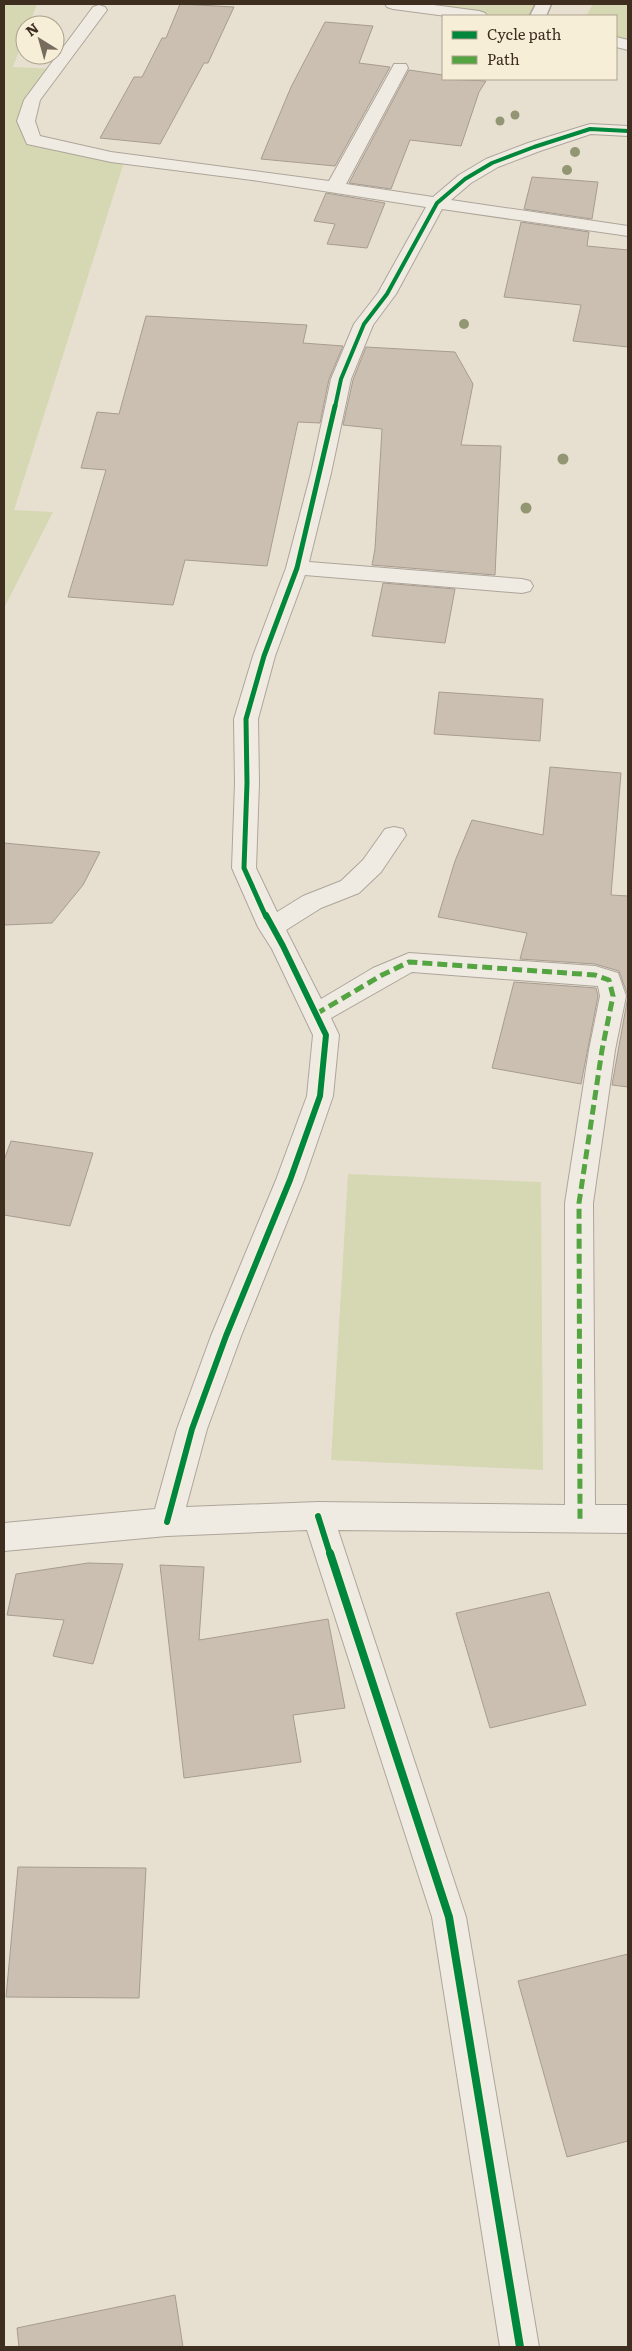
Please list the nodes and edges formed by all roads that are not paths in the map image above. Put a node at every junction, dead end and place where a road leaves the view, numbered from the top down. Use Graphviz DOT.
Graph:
graph roads {
  1 [pos="393,4"];
  2 [pos="99,10"];
  3 [pos="472,15"];
  4 [pos="400,68"];
  5 [pos="624,123"];
  6 [pos="335,187"];
  7 [pos="437,202"];
  8 [pos="628,231"];
  9 [pos="297,568"];
  10 [pos="522,586"];
  11 [pos="394,835"];
  12 [pos="271,928"];
  13 [pos="316,1014"];
  14 [pos="318,1516"];
  15 [pos="580,1519"];
  16 [pos="628,1519"];
  17 [pos="167,1522"];
  18 [pos="4,1537"];
  19 [pos="520,2347"];
  1 -- 3 [label="street"];
  2 -- 6 [label="street"];
  4 -- 6 [label="street"];
  5 -- 7 [label="street"];
  6 -- 7 [label="street"];
  7 -- 8 [label="street"];
  7 -- 9 [label="street"];
  9 -- 10 [label="street"];
  9 -- 12 [label="street"];
  11 -- 12 [label="street"];
  12 -- 13 [label="street"];
  13 -- 15 [label="street"];
  13 -- 17 [label="street"];
  14 -- 15 [label="street"];
  14 -- 17 [label="street"];
  14 -- 19 [label="street"];
  15 -- 16 [label="street"];
  17 -- 18 [label="street"];
}
